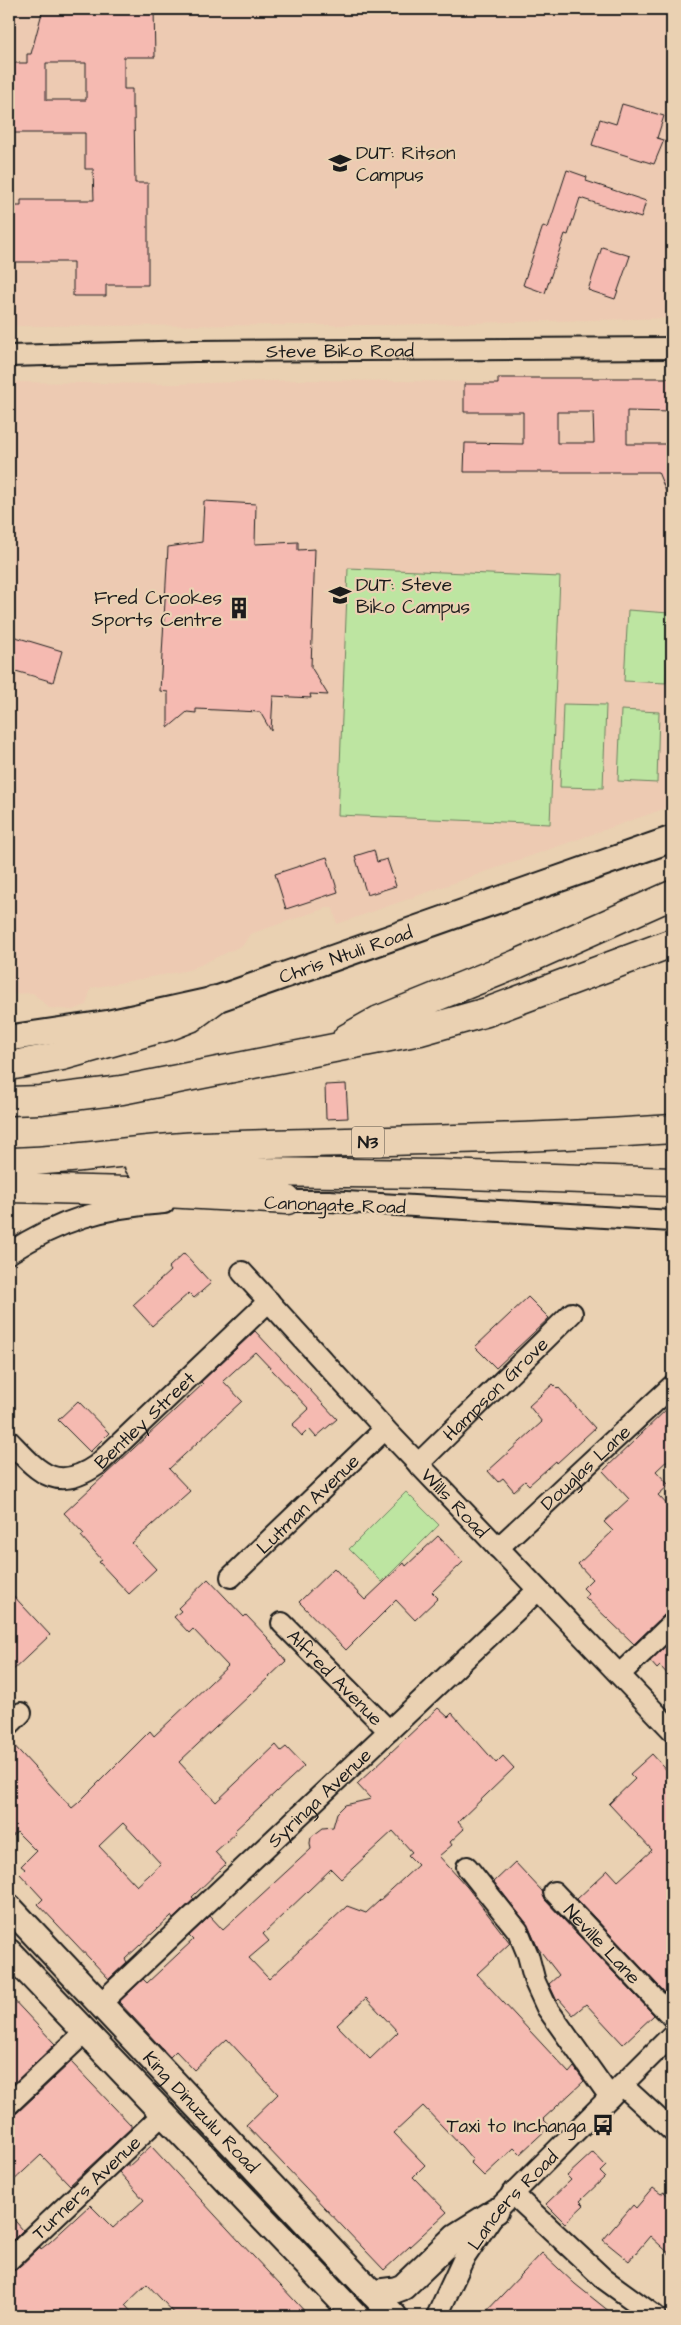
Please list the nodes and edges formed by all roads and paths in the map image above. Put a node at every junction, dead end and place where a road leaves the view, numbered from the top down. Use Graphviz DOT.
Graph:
graph roads {
  1 [pos="672,348"];
  2 [pos="9,356"];
  3 [pos="672,839"];
  4 [pos="672,895"];
  5 [pos="672,943"];
  6 [pos="214,1000"];
  7 [pos="9,1038"];
  8 [pos="331,1048"];
  9 [pos="9,1066"];
  10 [pos="9,1101"];
  11 [pos="672,1129"];
  12 [pos="64,1160"];
  13 [pos="9,1162"];
  14 [pos="672,1182"];
  15 [pos="9,1188"];
  16 [pos="286,1200"];
  17 [pos="672,1221"];
  18 [pos="9,1253"];
  19 [pos="242,1272"];
  20 [pos="269,1301"];
  21 [pos="572,1314"];
  22 [pos="672,1386"];
  23 [pos="385,1429"];
  24 [pos="9,1441"];
  25 [pos="418,1464"];
  26 [pos="498,1548"];
  27 [pos="231,1577"];
  28 [pos="538,1590"];
  29 [pos="282,1624"];
  30 [pos="672,1624"];
  31 [pos="620,1674"];
  32 [pos="389,1730"];
  33 [pos="672,1730"];
  34 [pos="467,1867"];
  35 [pos="554,1892"];
  36 [pos="9,1907"];
  37 [pos="9,1952"];
  38 [pos="100,2004"];
  39 [pos="672,2017"];
  40 [pos="85,2032"];
  41 [pos="672,2035"];
  42 [pos="616,2091"];
  43 [pos="9,2104"];
  44 [pos="163,2114"];
  45 [pos="672,2131"];
  46 [pos="504,2202"];
  47 [pos="9,2260"];
  48 [pos="372,2294"];
  49 [pos="356,2316"];
  50 [pos="394,2316"];
  51 [pos="438,2316"];
  52 [pos="655,2316"];
  1 -- 2 [label="street, Steve Biko Road"];
  3 -- 6 [label="main road, Chris Ntuli Road"];
  4 -- 8 [label="highway"];
  5 -- 8 [label="highway"];
  6 -- 7 [label="main road, Chris Ntuli Road"];
  6 -- 9 [label="highway"];
  8 -- 10 [label="highway"];
  11 -- 12 [label="highway, N3"];
  12 -- 13 [label="highway, N3"];
  12 -- 14 [label="highway"];
  15 -- 16 [label="highway"];
  16 -- 17 [label="street, Canongate Road"];
  16 -- 18 [label="street, Canongate Road"];
  19 -- 20 [label="street, Wills Road"];
  20 -- 23 [label="street, Wills Road"];
  20 -- 24 [label="street, Bentley Street"];
  21 -- 25 [label="street, Hampson Grove"];
  22 -- 26 [label="street, Douglas Lane"];
  23 -- 25 [label="street, Wills Road"];
  23 -- 27 [label="street, Lutman Avenue"];
  25 -- 26 [label="street, Wills Road"];
  26 -- 28 [label="street, Wills Road"];
  28 -- 31 [label="street, Wills Road"];
  28 -- 32 [label="street, Syringa Avenue"];
  29 -- 32 [label="street, Alfred Avenue"];
  30 -- 31 [label="street"];
  31 -- 33 [label="street, Wills Road"];
  32 -- 38 [label="street, Syringa Avenue"];
  34 -- 42 [label="street"];
  35 -- 39 [label="street, Neville Lane"];
  36 -- 38 [label="main road, King Dinuzulu Road"];
  37 -- 40 [label="main road, King Dinuzulu Road"];
  38 -- 48 [label="main road, King Dinuzulu Road"];
  40 -- 43 [label="street"];
  40 -- 44 [label="main road, King Dinuzulu Road"];
  41 -- 42 [label="street, Lancers Road"];
  42 -- 45 [label="street"];
  42 -- 46 [label="street, Lancers Road"];
  44 -- 47 [label="street, Turners Avenue"];
  44 -- 49 [label="main road, King Dinuzulu Road"];
  46 -- 48 [label="main road"];
  46 -- 51 [label="street, Lancers Road"];
  46 -- 52 [label="street"];
  48 -- 50 [label="main road, King Dinuzulu Road"];
}
